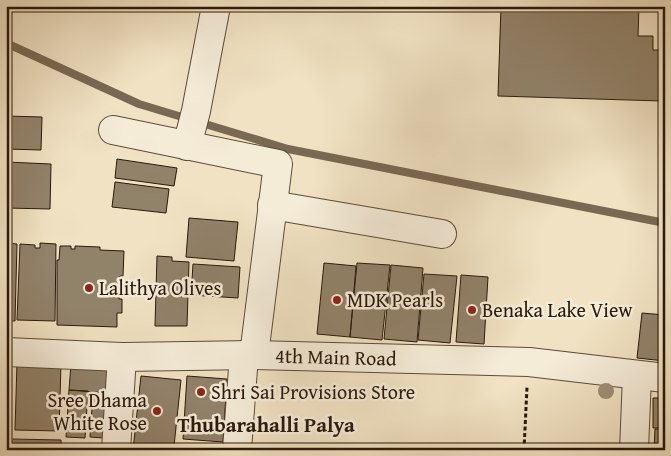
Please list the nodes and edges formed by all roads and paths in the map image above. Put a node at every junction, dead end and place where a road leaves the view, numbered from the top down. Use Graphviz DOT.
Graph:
graph roads {
  1 [pos="216,6"];
  2 [pos="192,128"];
  3 [pos="114,130"];
  4 [pos="272,205"];
  5 [pos="442,234"];
  6 [pos="6,352"];
  7 [pos="249,355"];
  8 [pos="122,357"];
  9 [pos="528,362"];
  10 [pos="637,376"];
  11 [pos="665,378"];
  12 [pos="116,450"];
  13 [pos="237,450"];
  14 [pos="524,450"];
  15 [pos="634,450"];
  1 -- 2 [label="street"];
  2 -- 3 [label="street"];
  2 -- 4 [label="street"];
  4 -- 5 [label="street"];
  4 -- 7 [label="street"];
  6 -- 8 [label="street, 4th Main Road"];
  7 -- 8 [label="street, 4th Main Road"];
  7 -- 9 [label="street, 4th Main Road"];
  7 -- 13 [label="street"];
  8 -- 12 [label="street"];
  9 -- 10 [label="street, 4th Main Road"];
  9 -- 14 [label="path"];
  10 -- 11 [label="street, 4th Main Road"];
  10 -- 15 [label="street"];
}
